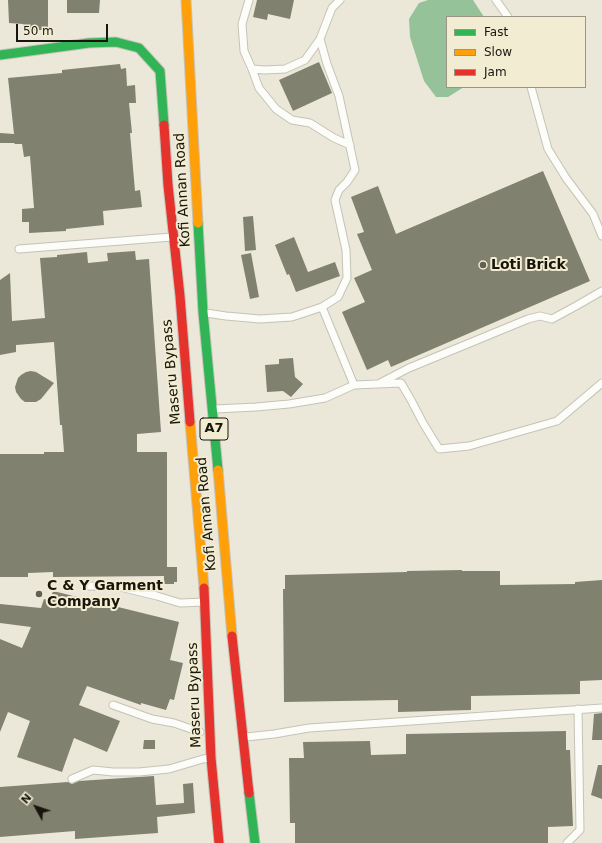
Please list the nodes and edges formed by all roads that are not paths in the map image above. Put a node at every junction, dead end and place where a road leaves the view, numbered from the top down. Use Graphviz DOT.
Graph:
graph roads {
  1 [pos="187,0"];
  2 [pos="249,0"];
  3 [pos="340,0"];
  4 [pos="496,0"];
  5 [pos="507,16"];
  6 [pos="320,38"];
  7 [pos="0,55"];
  8 [pos="252,68"];
  9 [pos="531,88"];
  10 [pos="350,145"];
  11 [pos="602,236"];
  12 [pos="173,237"];
  13 [pos="19,249"];
  14 [pos="602,291"];
  15 [pos="322,307"];
  16 [pos="203,312"];
  17 [pos="602,383"];
  18 [pos="377,384"];
  19 [pos="354,385"];
  20 [pos="212,409"];
  21 [pos="89,586"];
  22 [pos="205,602"];
  23 [pos="113,705"];
  24 [pos="602,708"];
  25 [pos="578,709"];
  26 [pos="200,732"];
  27 [pos="243,737"];
  28 [pos="211,758"];
  29 [pos="72,778"];
  30 [pos="219,843"];
  31 [pos="255,843"];
  32 [pos="567,843"];
  1 -- 16 [label="street, Kofi Annan Road / A7"];
  2 -- 8 [label="lane"];
  3 -- 6 [label="lane"];
  4 -- 5 [label="lane"];
  6 -- 8 [label="lane"];
  6 -- 10 [label="lane"];
  7 -- 12 [label="street, Maseru Bypass"];
  8 -- 10 [label="lane"];
  9 -- 11 [label="lane"];
  10 -- 15 [label="lane"];
  12 -- 13 [label="lane"];
  12 -- 22 [label="street, Maseru Bypass"];
  14 -- 18 [label="lane"];
  15 -- 16 [label="lane"];
  15 -- 19 [label="lane"];
  16 -- 20 [label="street, Kofi Annan Road / A7"];
  17 -- 18 [label="lane"];
  18 -- 19 [label="lane"];
  19 -- 20 [label="lane"];
  20 -- 27 [label="street, Kofi Annan Road / A7"];
  21 -- 22 [label="lane"];
  22 -- 28 [label="street, Maseru Bypass"];
  23 -- 26 [label="lane"];
  24 -- 25 [label="lane"];
  25 -- 27 [label="lane"];
  25 -- 32 [label="lane"];
  27 -- 31 [label="street, Kofi Annan Road / A7"];
  28 -- 29 [label="lane"];
  28 -- 30 [label="street, Maseru Bypass"];
}
